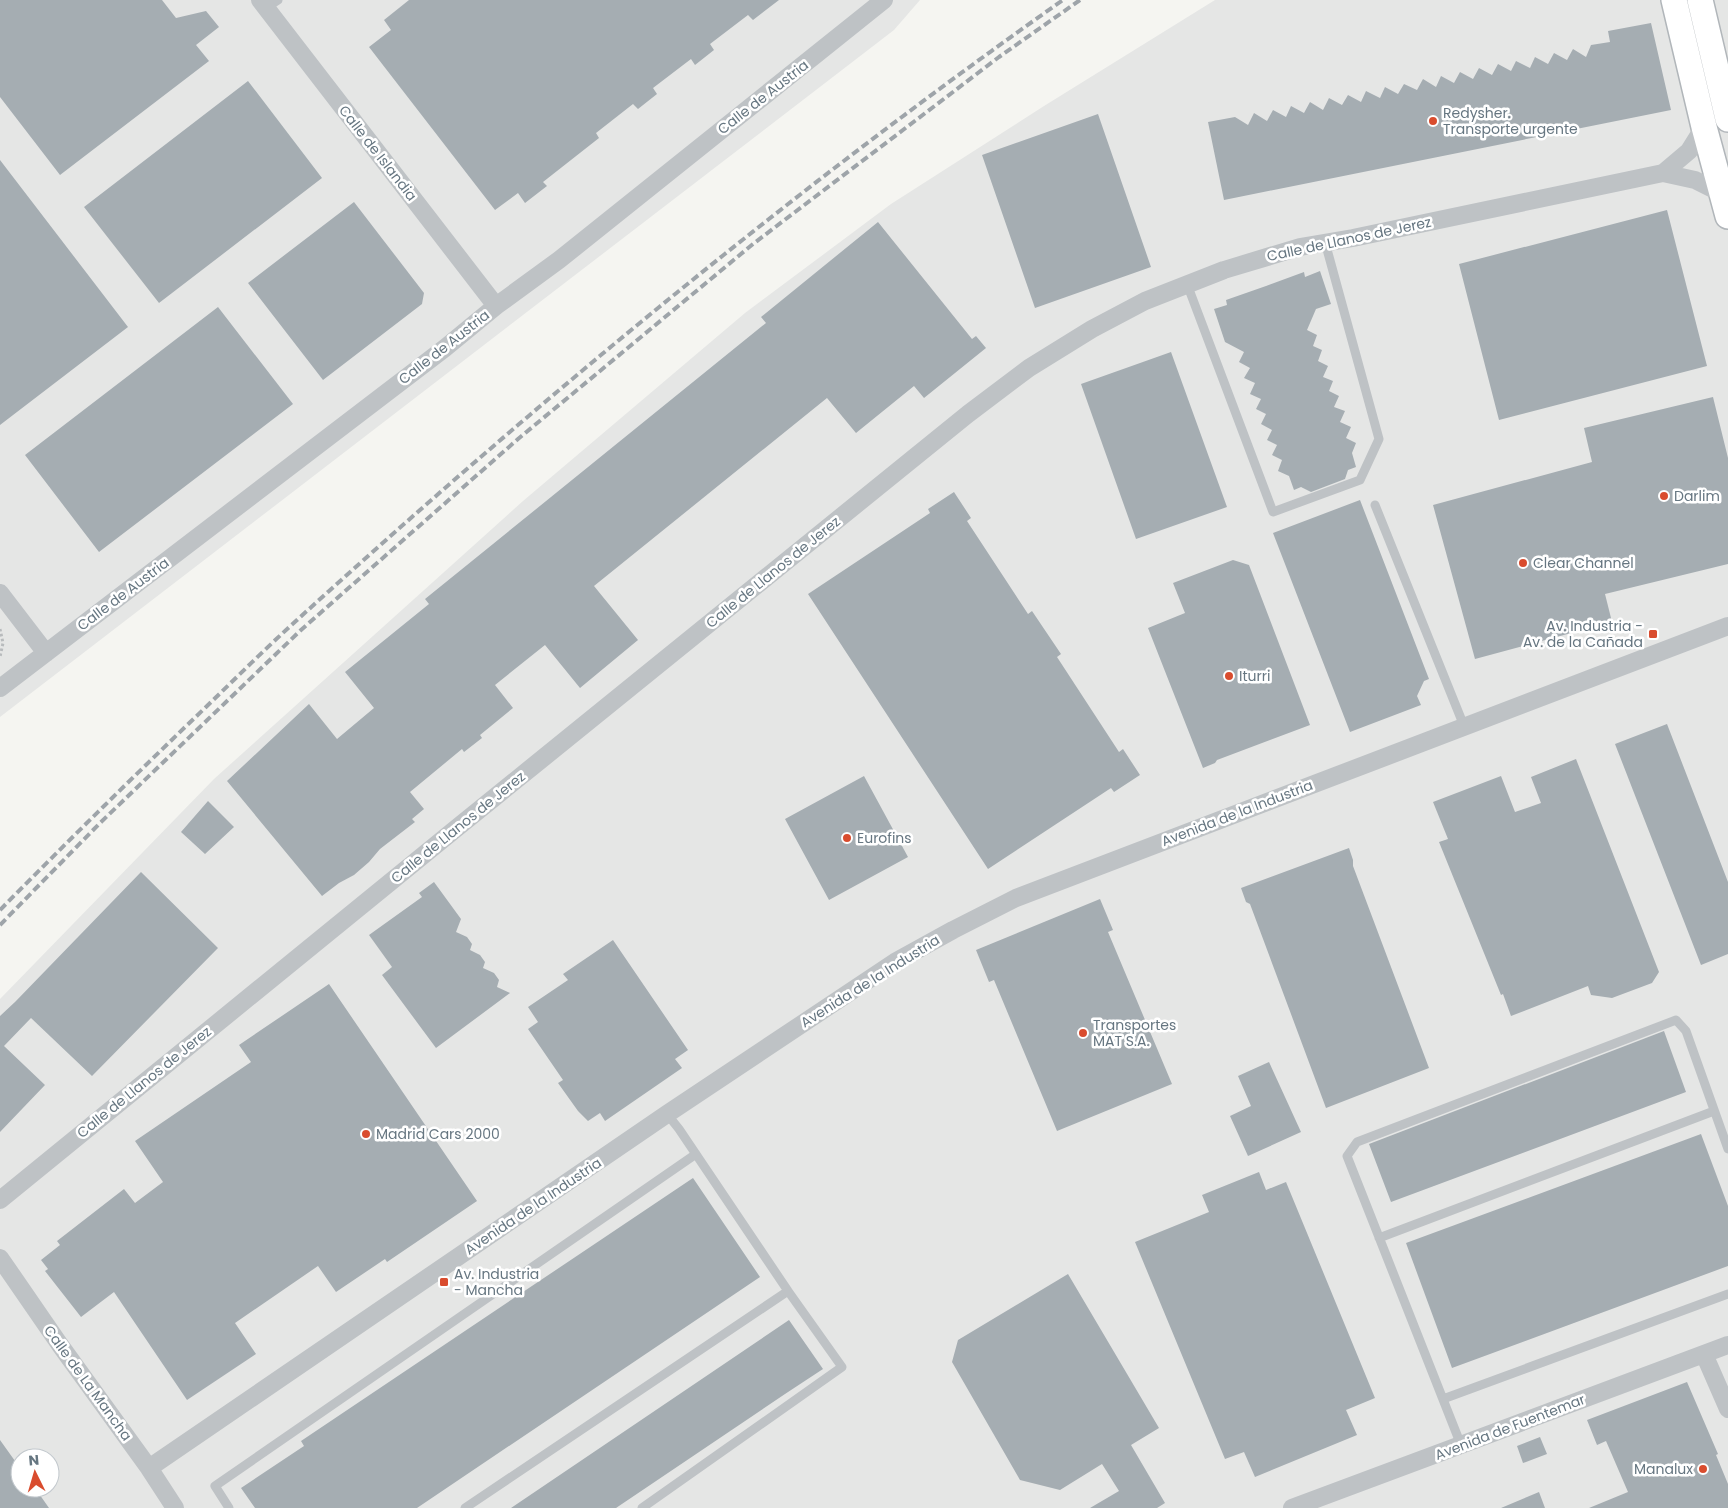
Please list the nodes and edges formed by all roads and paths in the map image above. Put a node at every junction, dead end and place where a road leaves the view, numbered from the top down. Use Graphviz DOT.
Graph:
graph roads {
  1 [pos="884,0"];
  2 [pos="1674,0"];
  3 [pos="1700,0"];
  4 [pos="268,3"];
  5 [pos="1728,119"];
  6 [pos="1704,127"];
  7 [pos="1663,173"];
  8 [pos="1721,193"];
  9 [pos="1728,216"];
  10 [pos="1325,242"];
  11 [pos="1187,284"];
  12 [pos="496,306"];
  13 [pos="1376,506"];
  14 [pos="0,593"];
  15 [pos="1728,626"];
  16 [pos="0,629"];
  17 [pos="46,653"];
  18 [pos="0,657"];
  19 [pos="0,688"];
  20 [pos="1464,726"];
  21 [pos="1714,1111"];
  22 [pos="667,1114"];
  23 [pos="1728,1150"];
  24 [pos="696,1154"];
  25 [pos="0,1200"];
  26 [pos="1379,1238"];
  27 [pos="0,1258"];
  28 [pos="788,1291"];
  29 [pos="1728,1294"];
  30 [pos="1728,1345"];
  31 [pos="1704,1354"];
  32 [pos="1443,1399"];
  33 [pos="1728,1409"];
  34 [pos="1461,1445"];
  35 [pos="149,1468"];
  36 [pos="175,1508"];
  37 [pos="229,1508"];
  38 [pos="466,1508"];
  39 [pos="642,1508"];
  40 [pos="1292,1508"];
  1 -- 12 [label="street, Calle de Austria"];
  2 -- 6 [label="street"];
  3 -- 5 [label="street"];
  4 -- 12 [label="street, Calle de Islandia"];
  6 -- 7 [label="street, Calle de Llanos de Jerez"];
  6 -- 8 [label="street"];
  7 -- 8 [label="street, Calle de Llanos de Jerez"];
  7 -- 10 [label="street, Calle de Llanos de Jerez"];
  8 -- 9 [label="street"];
  10 -- 11 [label="street, Calle de Llanos de Jerez"];
  10 -- 11 [label="lane"];
  11 -- 25 [label="street, Calle de Llanos de Jerez"];
  12 -- 17 [label="street, Calle de Austria"];
  13 -- 20 [label="lane"];
  14 -- 17 [label="street"];
  15 -- 20 [label="street, Avenida de la Industria"];
  16 -- 18 [label="path"];
  17 -- 19 [label="street, Calle de Austria"];
  20 -- 22 [label="street, Avenida de la Industria"];
  21 -- 23 [label="lane"];
  21 -- 26 [label="lane"];
  21 -- 26 [label="lane"];
  22 -- 24 [label="lane"];
  22 -- 35 [label="street, Avenida de la Industria"];
  24 -- 28 [label="lane"];
  24 -- 37 [label="lane"];
  26 -- 32 [label="lane"];
  27 -- 35 [label="street, Calle de La Mancha"];
  28 -- 38 [label="lane"];
  28 -- 39 [label="lane"];
  29 -- 32 [label="lane"];
  30 -- 31 [label="street, Avenida de Fuentemar"];
  31 -- 33 [label="street"];
  31 -- 34 [label="street, Avenida de Fuentemar"];
  32 -- 34 [label="lane"];
  34 -- 40 [label="street, Avenida de Fuentemar"];
  35 -- 36 [label="street, Calle de La Mancha"];
}
